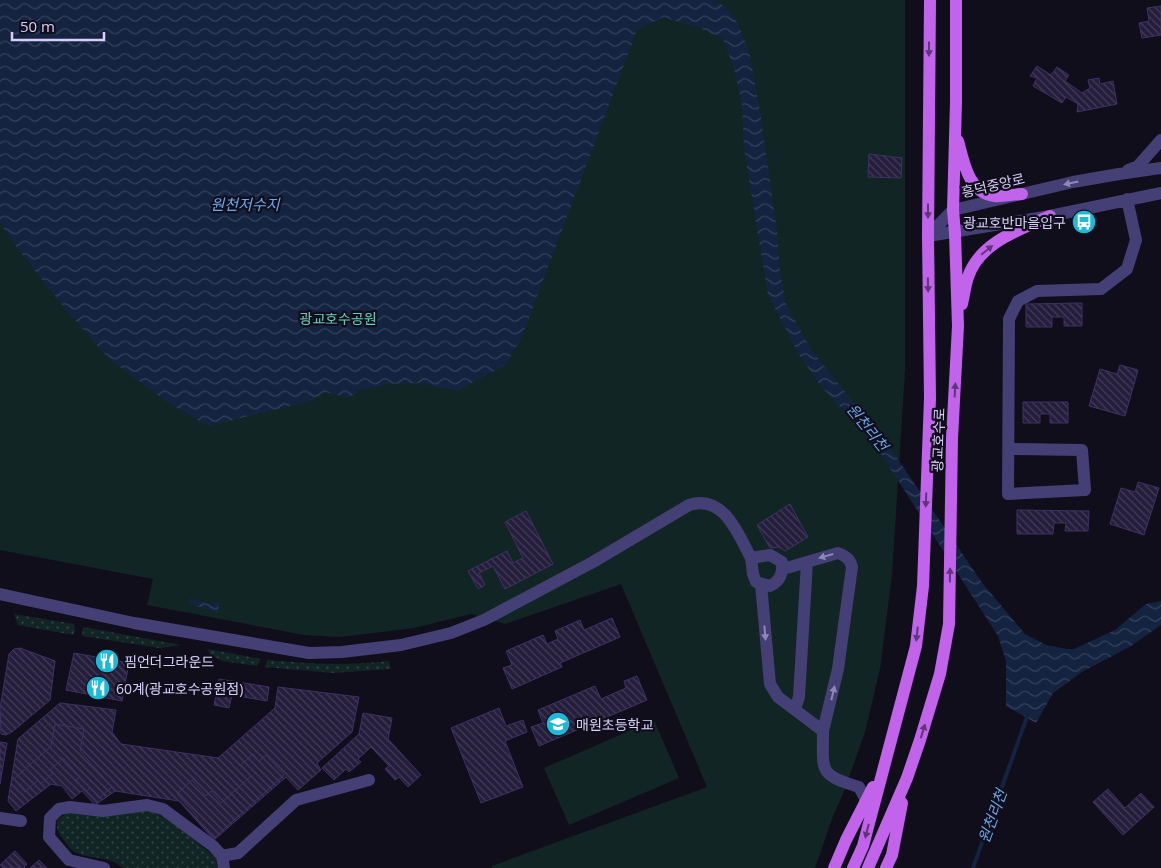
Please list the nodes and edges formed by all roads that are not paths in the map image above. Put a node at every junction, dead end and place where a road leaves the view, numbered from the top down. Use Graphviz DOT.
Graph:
graph roads {
  1 [pos="930,0"];
  2 [pos="956,0"];
  3 [pos="954,128"];
  4 [pos="1161,140"];
  5 [pos="1161,168"];
  6 [pos="1119,174"];
  7 [pos="1161,193"];
  8 [pos="1022,194"];
  9 [pos="1127,199"];
  10 [pos="953,210"];
  11 [pos="1050,216"];
  12 [pos="956,233"];
  13 [pos="928,236"];
  14 [pos="958,326"];
  15 [pos="1009,449"];
  16 [pos="751,558"];
  17 [pos="807,562"];
  18 [pos="783,569"];
  19 [pos="761,584"];
  20 [pos="0,594"];
  21 [pos="795,709"];
  22 [pos="823,732"];
  23 [pos="883,767"];
  24 [pos="908,778"];
  25 [pos="369,780"];
  26 [pos="866,800"];
  27 [pos="0,818"];
  28 [pos="21,821"];
  29 [pos="223,862"];
  30 [pos="104,868"];
  31 [pos="834,868"];
  32 [pos="853,868"];
  33 [pos="868,868"];
  34 [pos="886,868"];
  1 -- 13 [label="main road, 광교호수로, one-way"];
  2 -- 3 [label="main road, 광교호수로"];
  3 -- 8 [label="main road"];
  3 -- 10 [label="main road, 광교호수로"];
  4 -- 6 [label="street"];
  5 -- 6 [label="street, 흥덕중앙로"];
  6 -- 8 [label="street, 흥덕중앙로, one-way"];
  7 -- 9 [label="street"];
  8 -- 10 [label="street, 흥덕중앙로"];
  9 -- 11 [label="street"];
  9 -- 15 [label="street"];
  10 -- 12 [label="main road, 광교호수로"];
  10 -- 13 [label="street, 흥덕중앙로"];
  11 -- 12 [label="street"];
  14 -- 11 [label="main road, one-way"];
  12 -- 13 [label="street"];
  12 -- 14 [label="main road, 광교호수로"];
  13 -- 23 [label="main road, 광교호수로, one-way"];
  24 -- 14 [label="main road, 광교호수로, one-way"];
  15 -- 15 [label="street"];
  16 -- 18 [label="street"];
  16 -- 19 [label="street"];
  16 -- 20 [label="street"];
  17 -- 18 [label="street"];
  17 -- 21 [label="street"];
  22 -- 17 [label="street, one-way"];
  18 -- 19 [label="street"];
  19 -- 21 [label="street, one-way"];
  21 -- 22 [label="street"];
  22 -- 26 [label="street"];
  23 -- 26 [label="main road"];
  23 -- 32 [label="main road, 광교호수로, one-way"];
  24 -- 33 [label="main road, 광교호수로"];
  24 -- 34 [label="main road"];
  25 -- 29 [label="street"];
  26 -- 31 [label="main road"];
  27 -- 28 [label="street"];
  29 -- 30 [label="street"];
}
